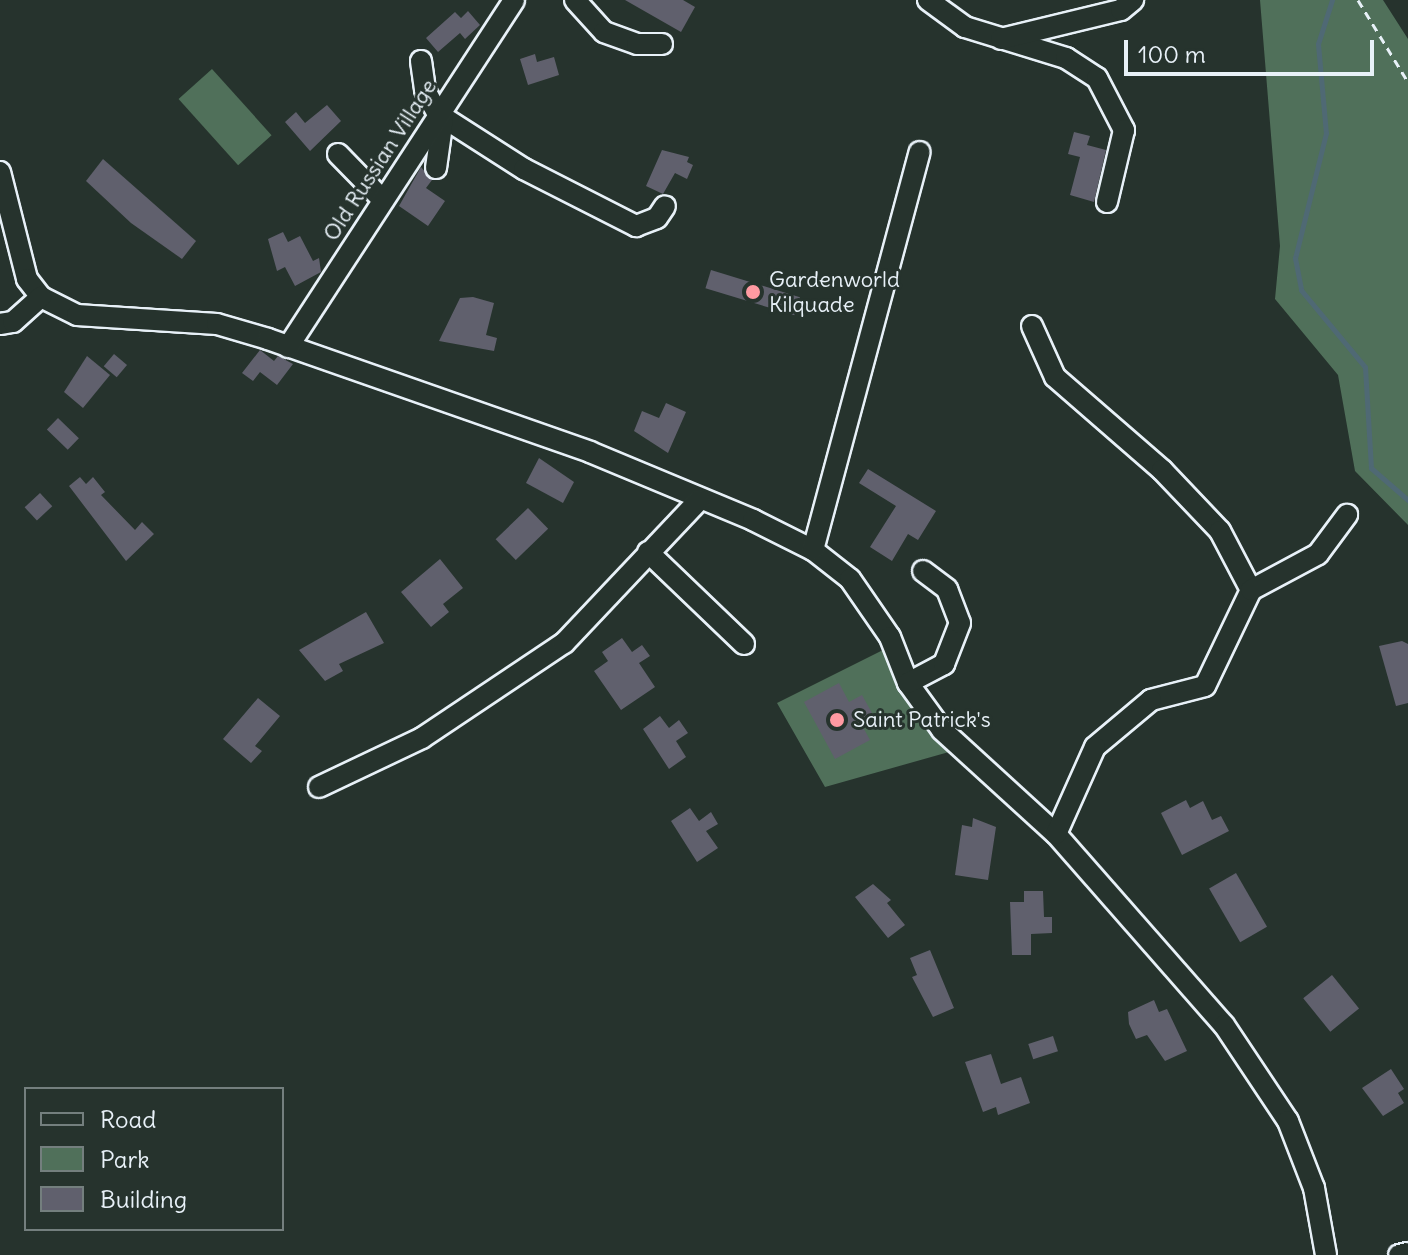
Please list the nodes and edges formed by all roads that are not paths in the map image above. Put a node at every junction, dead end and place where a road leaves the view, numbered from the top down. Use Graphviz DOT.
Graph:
graph roads {
  1 [pos="514,0"];
  2 [pos="575,0"];
  3 [pos="928,0"];
  4 [pos="1133,0"];
  5 [pos="1001,39"];
  6 [pos="662,44"];
  7 [pos="421,61"];
  8 [pos="440,116"];
  9 [pos="920,152"];
  10 [pos="338,154"];
  11 [pos="436,168"];
  12 [pos="0,172"];
  13 [pos="381,198"];
  14 [pos="1107,202"];
  15 [pos="665,206"];
  16 [pos="41,297"];
  17 [pos="0,324"];
  18 [pos="1032,326"];
  19 [pos="288,347"];
  20 [pos="699,500"];
  21 [pos="1347,515"];
  22 [pos="813,550"];
  23 [pos="648,552"];
  24 [pos="923,571"];
  25 [pos="1251,590"];
  26 [pos="744,644"];
  27 [pos="908,683"];
  28 [pos="319,787"];
  29 [pos="1056,834"];
  30 [pos="1408,1253"];
  31 [pos="1326,1255"];
  32 [pos="1399,1255"];
  1 -- 8 [label="street, Old Russian Village"];
  2 -- 6 [label="street"];
  3 -- 5 [label="street"];
  4 -- 5 [label="street"];
  5 -- 14 [label="street"];
  7 -- 8 [label="street"];
  8 -- 11 [label="street"];
  8 -- 13 [label="street, Old Russian Village"];
  8 -- 15 [label="street"];
  9 -- 22 [label="street"];
  10 -- 13 [label="street"];
  12 -- 16 [label="street"];
  13 -- 19 [label="street, Old Russian Village"];
  16 -- 17 [label="street"];
  16 -- 19 [label="street"];
  18 -- 25 [label="street"];
  19 -- 20 [label="street"];
  20 -- 22 [label="street"];
  20 -- 23 [label="street"];
  21 -- 25 [label="street"];
  22 -- 27 [label="street"];
  23 -- 26 [label="street"];
  23 -- 28 [label="street"];
  24 -- 27 [label="street"];
  25 -- 29 [label="street"];
  27 -- 29 [label="street"];
  29 -- 31 [label="street"];
  30 -- 32 [label="street"];
}
